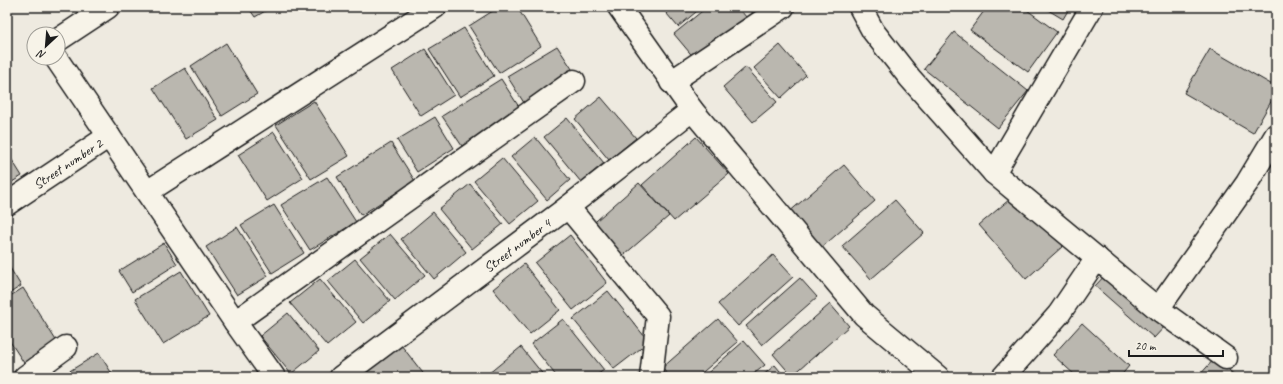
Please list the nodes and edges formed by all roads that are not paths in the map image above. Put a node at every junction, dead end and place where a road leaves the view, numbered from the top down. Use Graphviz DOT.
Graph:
graph roads {
  1 [pos="108,7"];
  2 [pos="435,7"];
  3 [pos="619,7"];
  4 [pos="783,7"];
  5 [pos="860,7"];
  6 [pos="1092,7"];
  7 [pos="66,35"];
  8 [pos="61,66"];
  9 [pos="574,81"];
  10 [pos="671,82"];
  11 [pos="692,110"];
  12 [pos="1276,135"];
  13 [pos="109,136"];
  14 [pos="994,173"];
  15 [pos="147,192"];
  16 [pos="7,204"];
  17 [pos="568,207"];
  18 [pos="1097,258"];
  19 [pos="1158,310"];
  20 [pos="234,322"];
  21 [pos="66,347"];
  22 [pos="1226,358"];
  23 [pos="25,377"];
  24 [pos="274,377"];
  25 [pos="341,377"];
  26 [pos="651,377"];
  27 [pos="938,377"];
  28 [pos="1003,377"];
  1 -- 7 [label="street"];
  2 -- 15 [label="street"];
  3 -- 10 [label="street"];
  4 -- 10 [label="street"];
  5 -- 14 [label="street"];
  6 -- 14 [label="street"];
  8 -- 13 [label="street"];
  9 -- 20 [label="street"];
  10 -- 11 [label="street"];
  11 -- 17 [label="street, Street number 4"];
  11 -- 27 [label="street"];
  12 -- 19 [label="street"];
  13 -- 15 [label="street"];
  13 -- 16 [label="street, Street number 2"];
  14 -- 18 [label="street"];
  15 -- 20 [label="street"];
  17 -- 25 [label="street, Street number 4"];
  17 -- 26 [label="street"];
  18 -- 19 [label="street"];
  18 -- 28 [label="street"];
  19 -- 22 [label="street"];
  20 -- 24 [label="street"];
  21 -- 23 [label="street"];
}
